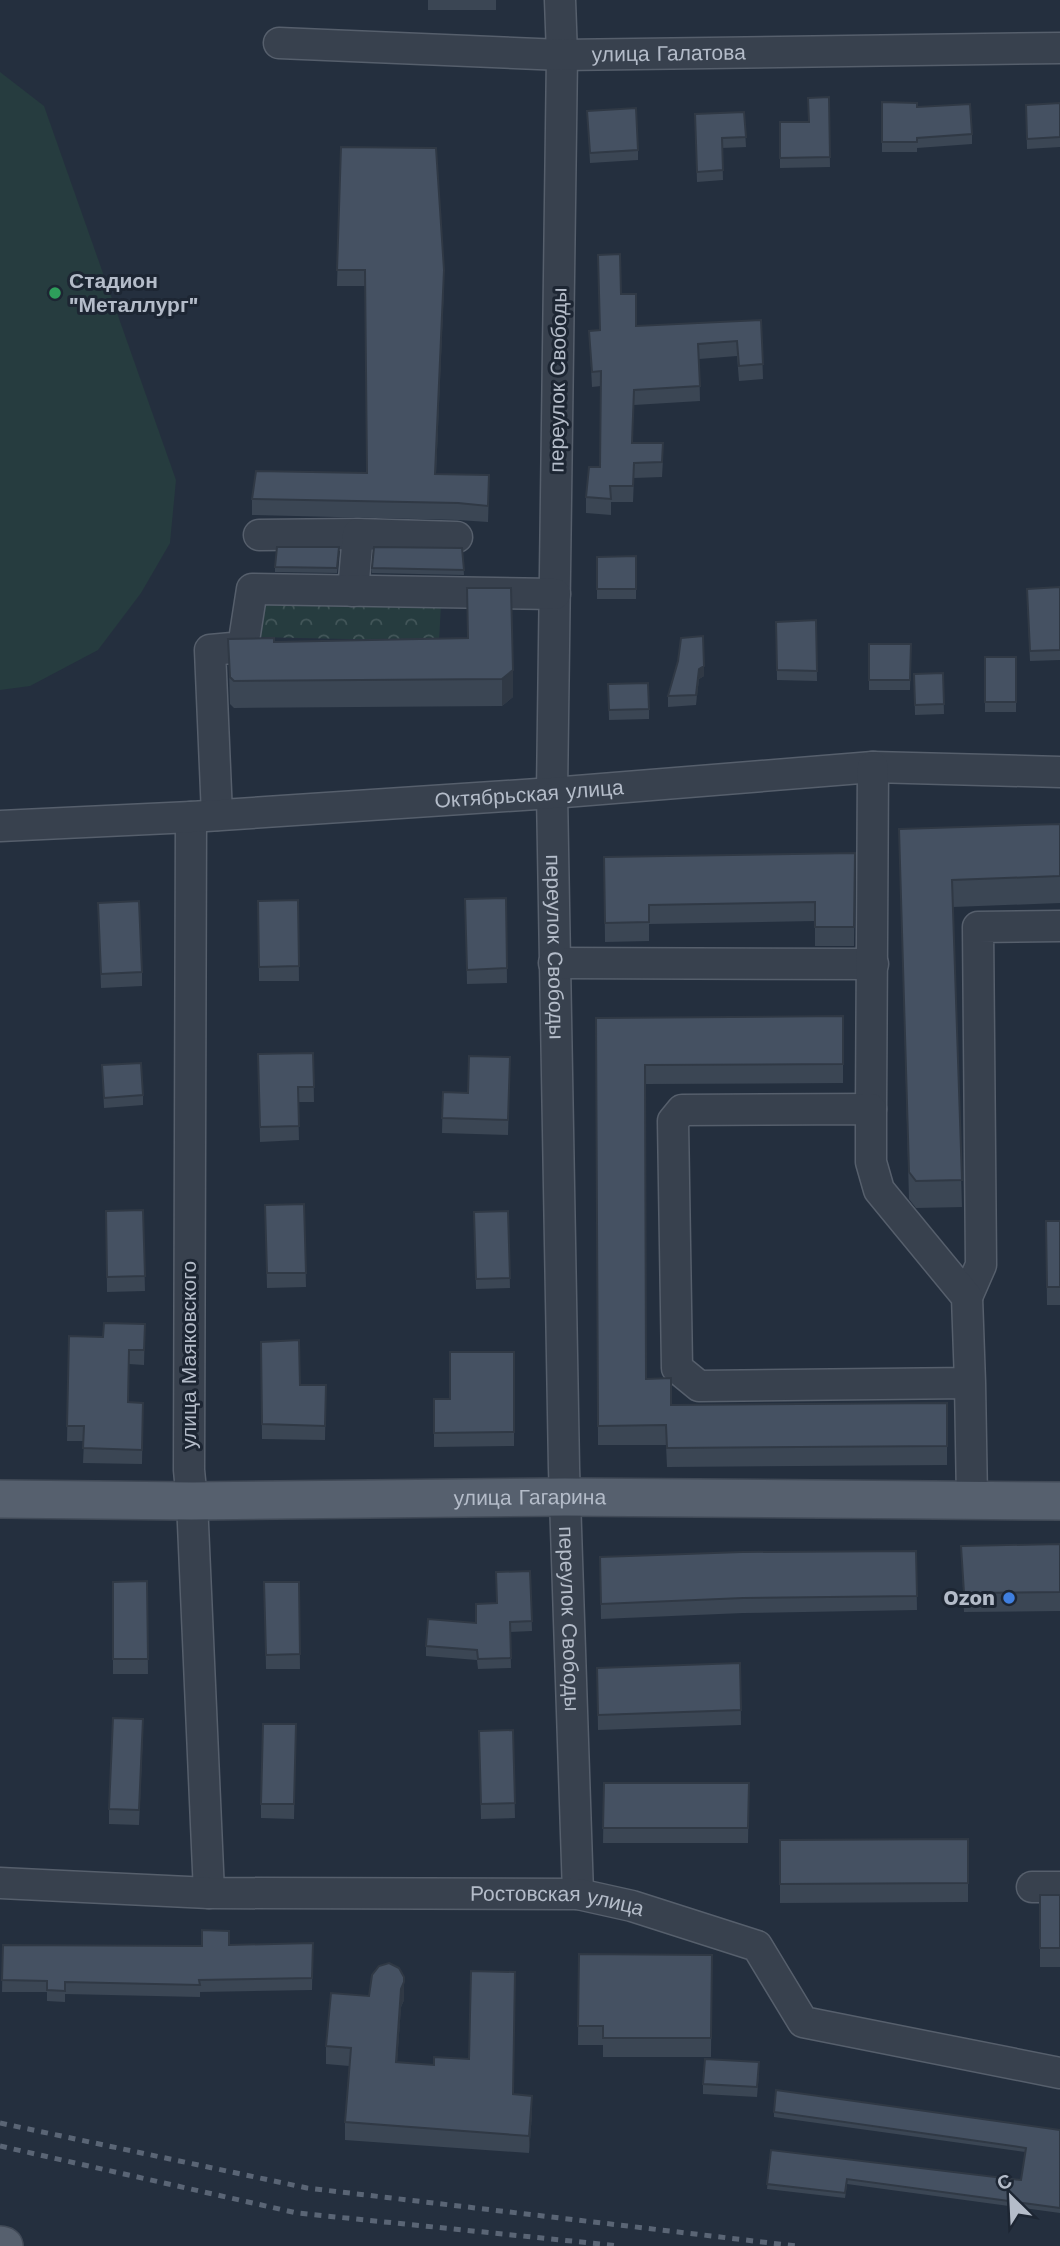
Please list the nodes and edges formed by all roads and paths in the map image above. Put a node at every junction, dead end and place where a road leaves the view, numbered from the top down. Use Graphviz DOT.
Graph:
graph roads {
  1 [pos="561,0"];
  2 [pos="279,43"];
  3 [pos="1060,48"];
  4 [pos="562,55"];
  5 [pos="358,534"];
  6 [pos="259,535"];
  7 [pos="457,537"];
  8 [pos="352,591"];
  9 [pos="555,594"];
  10 [pos="873,767"];
  11 [pos="1060,772"];
  12 [pos="552,793"];
  13 [pos="204,816"];
  14 [pos="0,827"];
  15 [pos="1060,926"];
  16 [pos="554,963"];
  17 [pos="873,964"];
  18 [pos="871,1109"];
  19 [pos="967,1297"];
  20 [pos="970,1383"];
  21 [pos="565,1497"];
  22 [pos="0,1499"];
  23 [pos="972,1500"];
  24 [pos="192,1501"];
  25 [pos="1060,1501"];
  26 [pos="0,1883"];
  27 [pos="209,1893"];
  28 [pos="578,1894"];
  29 [pos="1060,2073"];
  1 -- 4 [label="street, переулок Свободы"];
  2 -- 4 [label="street, улица Галатова"];
  3 -- 4 [label="street, улица Галатова"];
  4 -- 9 [label="street, переулок Свободы"];
  5 -- 6 [label="street"];
  5 -- 7 [label="street"];
  5 -- 8 [label="street"];
  8 -- 9 [label="street"];
  8 -- 13 [label="street, улица Маяковского"];
  9 -- 12 [label="street, переулок Свободы"];
  10 -- 11 [label="street, Октябрьская улица"];
  10 -- 12 [label="street, Октябрьская улица"];
  10 -- 17 [label="street"];
  12 -- 13 [label="street, Октябрьская улица"];
  12 -- 16 [label="street, переулок Свободы"];
  13 -- 14 [label="street, Октябрьская улица"];
  13 -- 24 [label="street, улица Маяковского"];
  15 -- 19 [label="street"];
  16 -- 17 [label="street"];
  16 -- 21 [label="street, переулок Свободы"];
  17 -- 18 [label="street"];
  18 -- 19 [label="street"];
  18 -- 20 [label="street"];
  19 -- 20 [label="street"];
  20 -- 23 [label="street"];
  21 -- 23 [label="main road, улица Гагарина"];
  21 -- 24 [label="main road, улица Гагарина"];
  21 -- 28 [label="street, переулок Свободы"];
  22 -- 24 [label="main road, улица Гагарина"];
  23 -- 25 [label="main road, улица Гагарина"];
  24 -- 27 [label="street, улица Маяковского"];
  26 -- 27 [label="street, Ростовская улица"];
  27 -- 28 [label="street, Ростовская улица"];
  28 -- 29 [label="street, Ростовская улица"];
}
